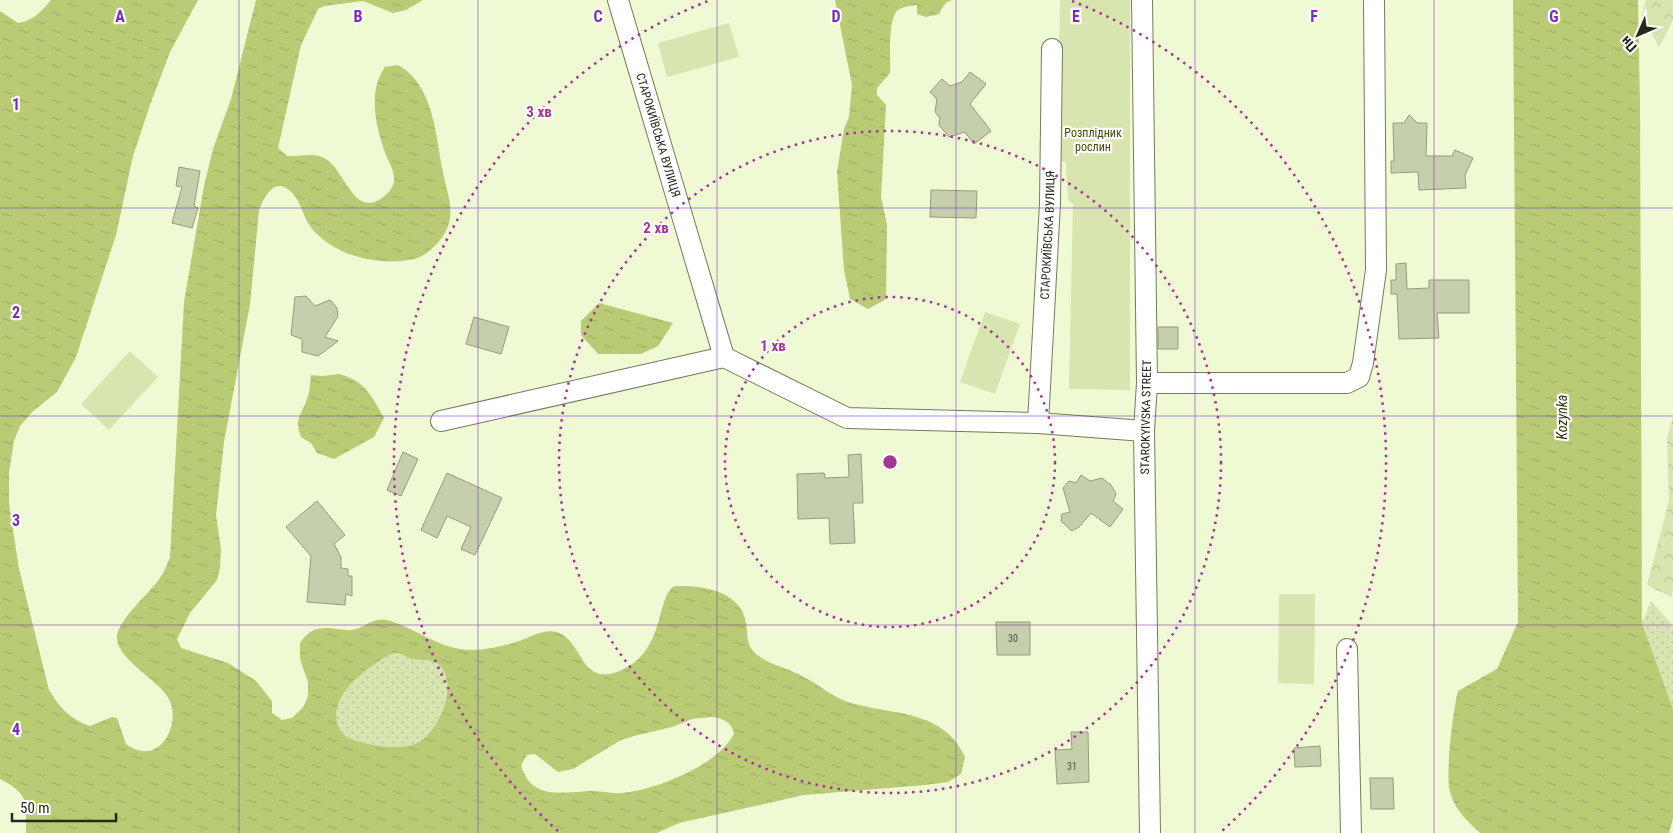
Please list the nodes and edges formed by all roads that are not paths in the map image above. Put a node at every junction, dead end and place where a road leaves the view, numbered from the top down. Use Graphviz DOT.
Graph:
graph roads {
  1 [pos="618,0"];
  2 [pos="1142,0"];
  3 [pos="1374,0"];
  4 [pos="1052,49"];
  5 [pos="724,357"];
  6 [pos="1147,383"];
  7 [pos="441,421"];
  8 [pos="1038,423"];
  9 [pos="1144,431"];
  10 [pos="1347,649"];
  11 [pos="1150,833"];
  12 [pos="1350,833"];
  1 -- 5 [label="street, СТАРОКИЇВСЬКА ВУЛИЦЯ"];
  2 -- 6 [label="street, STAROKYIVSKA STREET"];
  3 -- 6 [label="street"];
  4 -- 8 [label="street, СТАРОКИЇВСЬКА ВУЛИЦЯ"];
  5 -- 7 [label="street"];
  5 -- 8 [label="street"];
  6 -- 9 [label="street, STAROKYIVSKA STREET"];
  8 -- 9 [label="street"];
  9 -- 11 [label="street, STAROKYIVSKA STREET"];
  10 -- 12 [label="street"];
}
